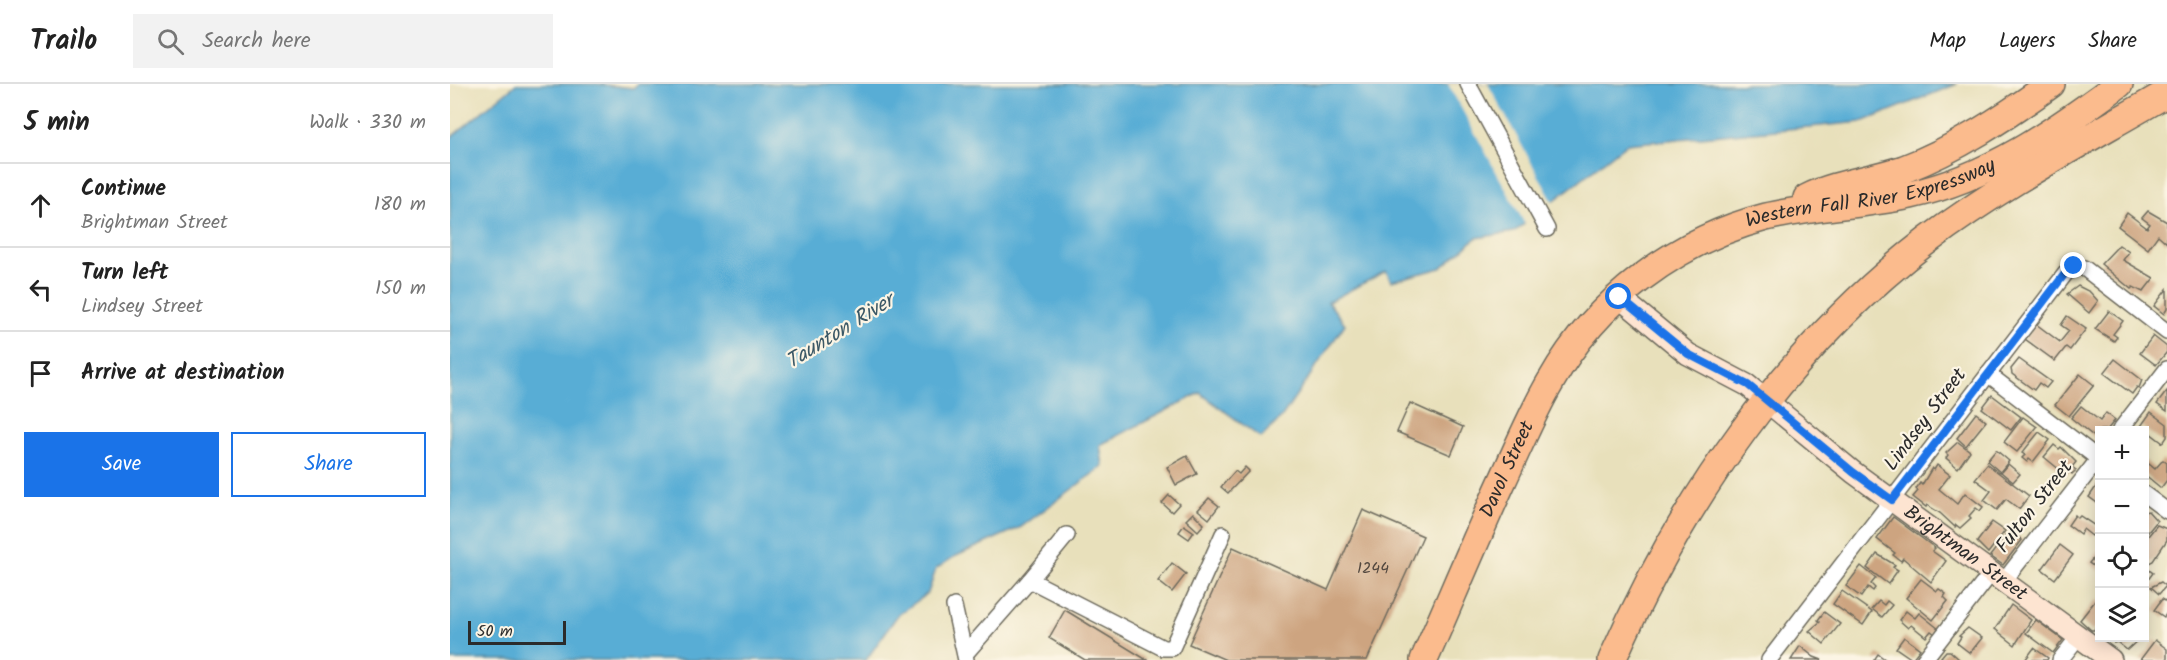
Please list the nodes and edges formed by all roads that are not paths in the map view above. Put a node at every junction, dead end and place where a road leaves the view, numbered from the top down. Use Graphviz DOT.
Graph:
graph roads {
  1 [pos="1468,84"];
  2 [pos="2051,84"];
  3 [pos="2119,84"];
  4 [pos="2167,93"];
  5 [pos="1767,217"];
  6 [pos="1547,229"];
  7 [pos="1619,297"];
  8 [pos="2167,332"];
  9 [pos="2167,369"];
  10 [pos="1988,374"];
  11 [pos="1768,401"];
  12 [pos="2123,426"];
  13 [pos="2095,456"];
  14 [pos="2095,464"];
  15 [pos="2149,497"];
  16 [pos="1892,500"];
  17 [pos="2167,512"];
  18 [pos="1223,534"];
  19 [pos="1067,535"];
  20 [pos="1998,577"];
  21 [pos="1030,580"];
  22 [pos="954,606"];
  23 [pos="2079,636"];
  24 [pos="965,657"];
  25 [pos="1424,660"];
  26 [pos="1612,660"];
  27 [pos="1769,660"];
  28 [pos="1924,660"];
  29 [pos="2060,660"];
  30 [pos="2111,660"];
  1 -- 6 [label="street"];
  2 -- 5 [label="highway"];
  3 -- 5 [label="highway, Western Fall River Expressway"];
  4 -- 11 [label="highway, Western Fall River Expressway"];
  5 -- 7 [label="highway, Western Fall River Expressway"];
  7 -- 11 [label="main road, Brightman Street"];
  7 -- 25 [label="highway, Davol Street"];
  8 -- 10 [label="street, Lindsey Street"];
  9 -- 12 [label="street"];
  10 -- 13 [label="street"];
  10 -- 16 [label="street, Lindsey Street"];
  11 -- 16 [label="main road, Brightman Street"];
  11 -- 26 [label="highway"];
  14 -- 20 [label="street, Fulton Street"];
  15 -- 17 [label="street"];
  16 -- 20 [label="main road, Brightman Street"];
  16 -- 27 [label="street, Lindsey Street"];
  18 -- 21 [label="street"];
  19 -- 21 [label="street"];
  20 -- 23 [label="main road, Brightman Street"];
  20 -- 28 [label="street, Fulton Street"];
  21 -- 24 [label="street"];
  22 -- 24 [label="street"];
  23 -- 29 [label="street"];
  23 -- 30 [label="main road, Brightman Street"];
}
